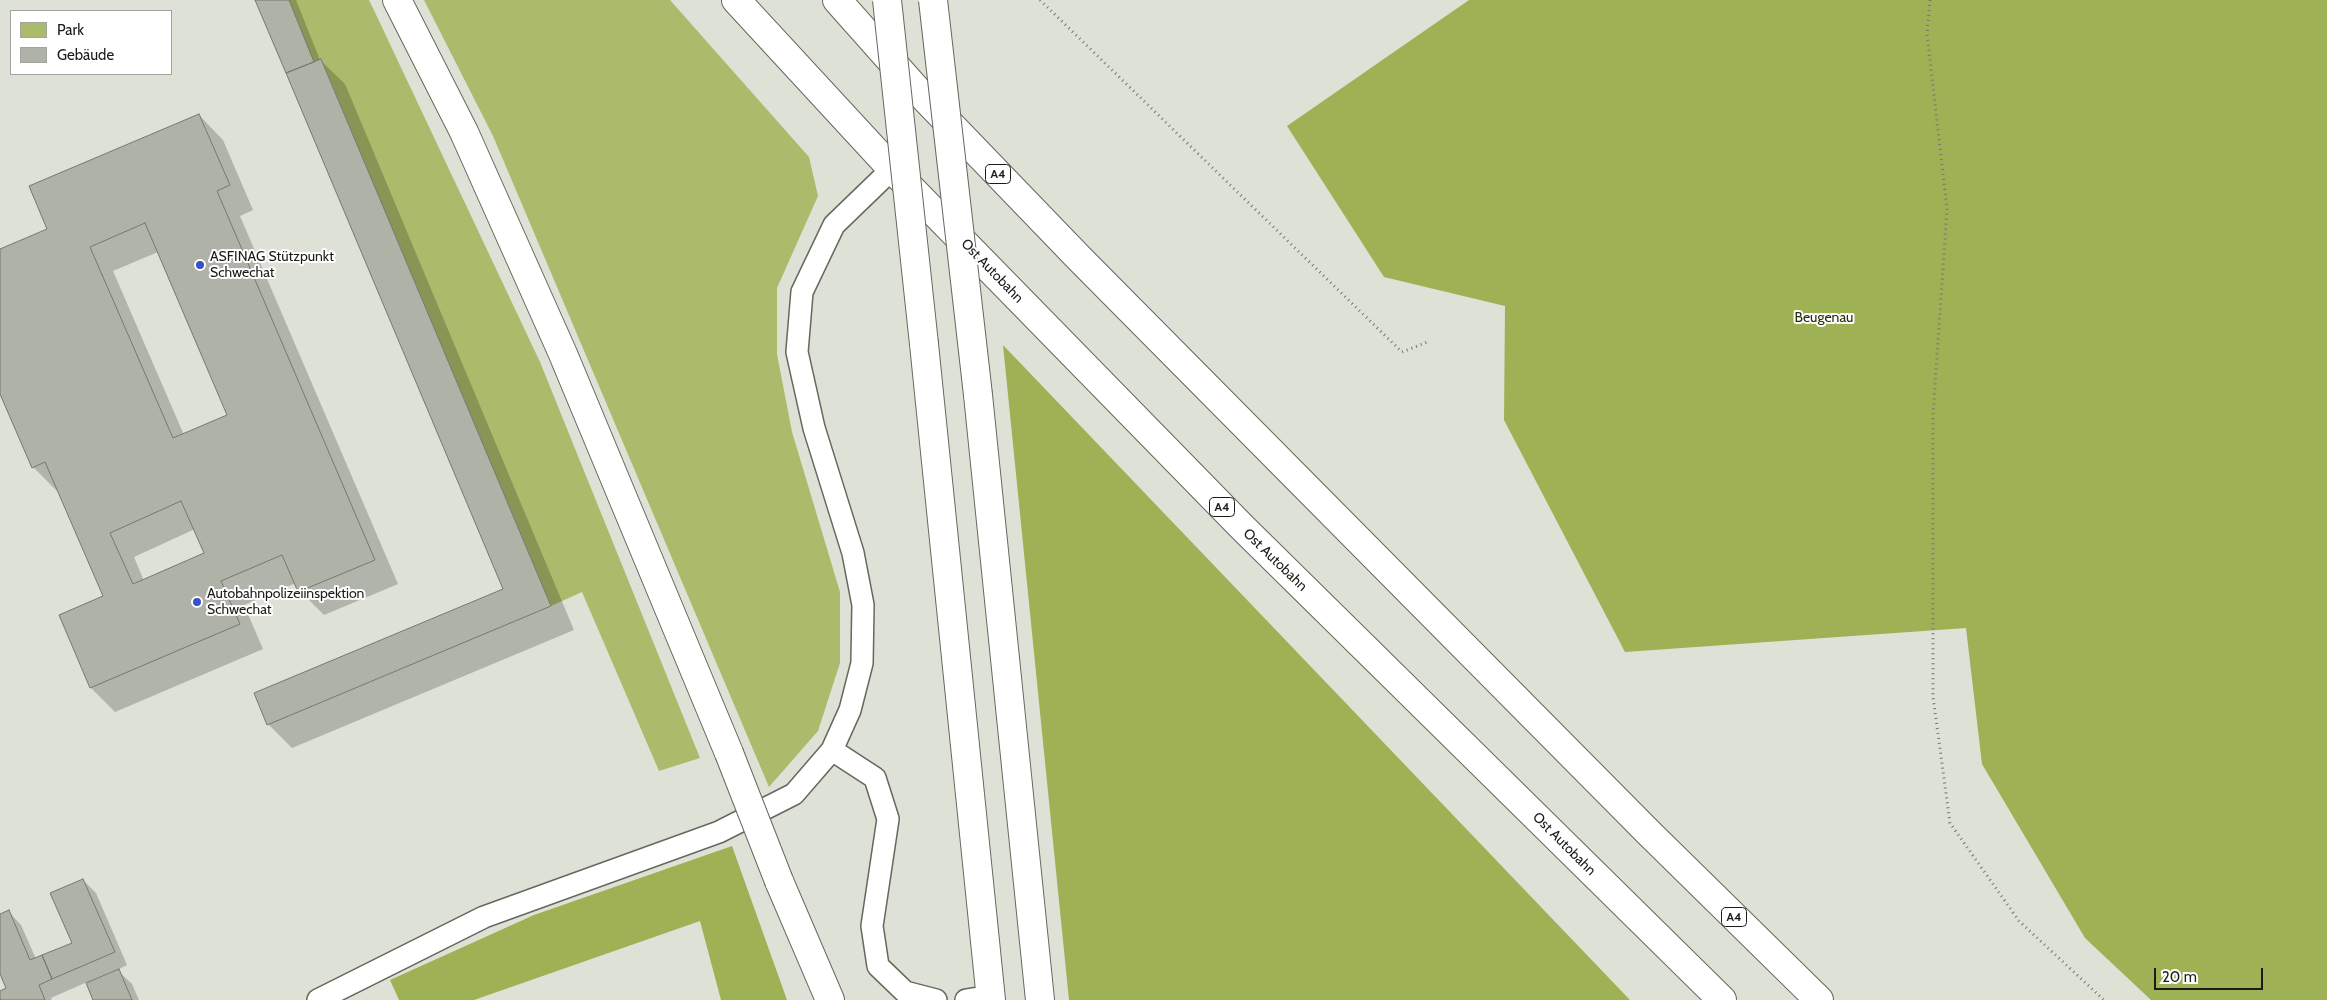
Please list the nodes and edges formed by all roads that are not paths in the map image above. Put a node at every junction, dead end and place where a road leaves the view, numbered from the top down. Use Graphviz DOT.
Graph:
graph roads {
  1 [pos="398,0"];
  2 [pos="736,0"];
  3 [pos="837,0"];
  4 [pos="887,0"];
  5 [pos="933,0"];
  6 [pos="892,169"];
  7 [pos="832,750"];
  8 [pos="983,999"];
  9 [pos="318,1000"];
  10 [pos="830,1000"];
  11 [pos="936,1000"];
  12 [pos="1040,1000"];
  13 [pos="1722,1000"];
  14 [pos="1819,1000"];
  1 -- 10 [label="highway, bridge"];
  2 -- 6 [label="highway, Ost Autobahn / A4"];
  3 -- 14 [label="highway, A4"];
  4 -- 8 [label="highway, bridge"];
  5 -- 12 [label="highway, bridge"];
  6 -- 7 [label="lane"];
  6 -- 13 [label="highway, Ost Autobahn / A4"];
  7 -- 9 [label="lane"];
  7 -- 11 [label="lane"];
}
